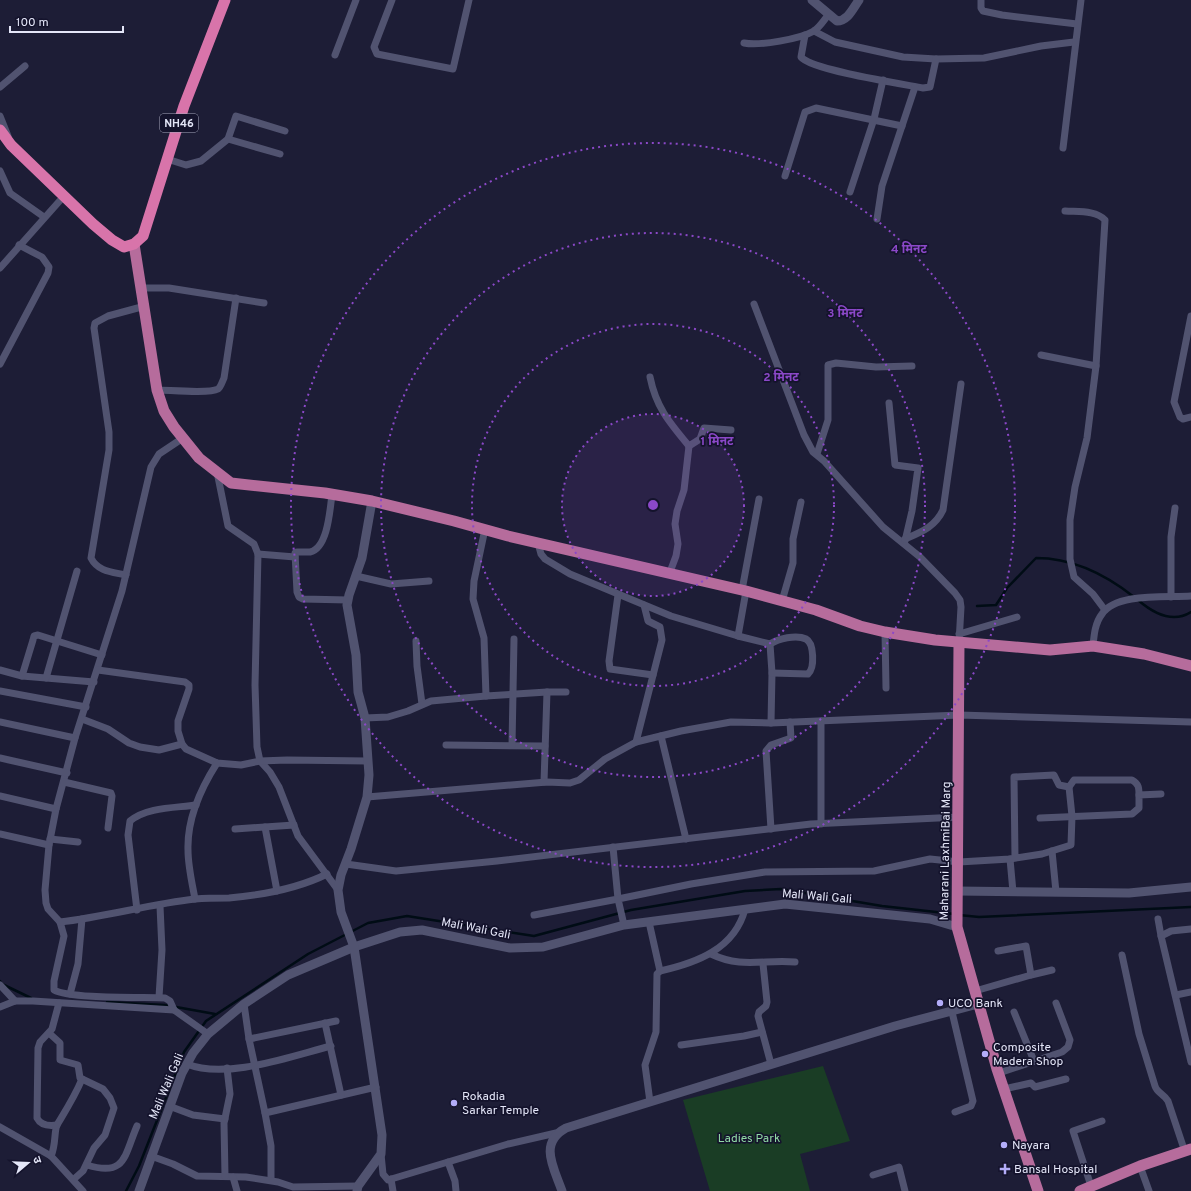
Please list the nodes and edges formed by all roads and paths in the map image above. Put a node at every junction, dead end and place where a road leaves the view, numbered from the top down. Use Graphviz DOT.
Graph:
graph roads {
  1 [pos="225,0"];
  2 [pos="356,0"];
  3 [pos="392,0"];
  4 [pos="469,0"];
  5 [pos="812,0"];
  6 [pos="859,0"];
  7 [pos="981,0"];
  8 [pos="1081,0"];
  9 [pos="829,14"];
  10 [pos="1077,24"];
  11 [pos="814,31"];
  12 [pos="805,35"];
  13 [pos="1074,42"];
  14 [pos="744,43"];
  15 [pos="335,55"];
  16 [pos="936,59"];
  17 [pos="25,66"];
  18 [pos="883,80"];
  19 [pos="0,87"];
  20 [pos="915,87"];
  21 [pos="0,116"];
  22 [pos="874,119"];
  23 [pos="902,126"];
  24 [pos="0,130"];
  25 [pos="284,131"];
  26 [pos="228,139"];
  27 [pos="11,145"];
  28 [pos="1063,148"];
  29 [pos="280,154"];
  30 [pos="167,159"];
  31 [pos="0,171"];
  32 [pos="785,176"];
  33 [pos="850,192"];
  34 [pos="64,196"];
  35 [pos="1065,210"];
  36 [pos="44,217"];
  37 [pos="876,219"];
  38 [pos="134,244"];
  39 [pos="19,245"];
  40 [pos="0,268"];
  41 [pos="141,288"];
  42 [pos="236,298"];
  43 [pos="264,303"];
  44 [pos="754,304"];
  45 [pos="145,306"];
  46 [pos="1191,316"];
  47 [pos="1042,355"];
  48 [pos="0,364"];
  49 [pos="912,366"];
  50 [pos="1096,366"];
  51 [pos="650,377"];
  52 [pos="961,384"];
  53 [pos="157,390"];
  54 [pos="890,403"];
  55 [pos="1191,417"];
  56 [pos="731,430"];
  57 [pos="183,438"];
  58 [pos="689,446"];
  59 [pos="817,454"];
  60 [pos="217,472"];
  61 [pos="332,494"];
  62 [pos="759,499"];
  63 [pos="372,501"];
  64 [pos="801,502"];
  65 [pos="1175,508"];
  66 [pos="485,529"];
  67 [pos="905,542"];
  68 [pos="538,543"];
  69 [pos="258,554"];
  70 [pos="295,557"];
  71 [pos="77,571"];
  72 [pos="670,572"];
  73 [pos="126,575"];
  74 [pos="356,576"];
  75 [pos="429,581"];
  76 [pos="744,591"];
  77 [pos="618,595"];
  78 [pos="1191,596"];
  79 [pos="1171,597"];
  80 [pos="348,600"];
  81 [pos="782,601"];
  82 [pos="644,605"];
  83 [pos="1105,610"];
  84 [pos="1017,617"];
  85 [pos="885,632"];
  86 [pos="738,636"];
  87 [pos="959,638"];
  88 [pos="514,639"];
  89 [pos="416,640"];
  90 [pos="57,641"];
  91 [pos="770,644"];
  92 [pos="1093,646"];
  93 [pos="102,655"];
  94 [pos="1191,666"];
  95 [pos="0,670"];
  96 [pos="98,670"];
  97 [pos="772,673"];
  98 [pos="653,675"];
  99 [pos="22,676"];
  100 [pos="46,678"];
  101 [pos="94,682"];
  102 [pos="886,688"];
  103 [pos="0,691"];
  104 [pos="547,692"];
  105 [pos="566,692"];
  106 [pos="514,694"];
  107 [pos="486,696"];
  108 [pos="422,704"];
  109 [pos="86,707"];
  110 [pos="959,715"];
  111 [pos="365,718"];
  112 [pos="82,719"];
  113 [pos="821,721"];
  114 [pos="0,722"];
  115 [pos="790,722"];
  116 [pos="1191,722"];
  117 [pos="771,723"];
  118 [pos="661,736"];
  119 [pos="75,738"];
  120 [pos="636,742"];
  121 [pos="182,744"];
  122 [pos="446,745"];
  123 [pos="512,745"];
  124 [pos="545,746"];
  125 [pos="0,758"];
  126 [pos="260,761"];
  127 [pos="368,761"];
  128 [pos="217,763"];
  129 [pos="67,773"];
  130 [pos="64,782"];
  131 [pos="544,782"];
  132 [pos="1069,787"];
  133 [pos="1161,794"];
  134 [pos="1139,795"];
  135 [pos="0,796"];
  136 [pos="367,797"];
  137 [pos="196,805"];
  138 [pos="56,809"];
  139 [pos="1072,816"];
  140 [pos="959,817"];
  141 [pos="1040,818"];
  142 [pos="821,824"];
  143 [pos="294,825"];
  144 [pos="265,827"];
  145 [pos="108,828"];
  146 [pos="235,829"];
  147 [pos="771,829"];
  148 [pos="0,834"];
  149 [pos="686,839"];
  150 [pos="49,842"];
  151 [pos="78,842"];
  152 [pos="613,848"];
  153 [pos="1052,851"];
  154 [pos="1013,858"];
  155 [pos="959,862"];
  156 [pos="346,864"];
  157 [pos="326,874"];
  158 [pos="1191,887"];
  159 [pos="277,890"];
  160 [pos="338,890"];
  161 [pos="1013,892"];
  162 [pos="1056,892"];
  163 [pos="957,896"];
  164 [pos="195,899"];
  165 [pos="618,899"];
  166 [pos="160,906"];
  167 [pos="745,909"];
  168 [pos="137,910"];
  169 [pos="534,915"];
  170 [pos="82,919"];
  171 [pos="1158,919"];
  172 [pos="623,921"];
  173 [pos="60,922"];
  174 [pos="649,922"];
  175 [pos="957,924"];
  176 [pos="1191,930"];
  177 [pos="1161,936"];
  178 [pos="354,947"];
  179 [pos="998,951"];
  180 [pos="711,954"];
  181 [pos="1122,955"];
  182 [pos="795,962"];
  183 [pos="763,964"];
  184 [pos="1052,970"];
  185 [pos="660,971"];
  186 [pos="1031,975"];
  187 [pos="0,985"];
  188 [pos="974,991"];
  189 [pos="1191,992"];
  190 [pos="70,994"];
  191 [pos="85,995"];
  192 [pos="1176,995"];
  193 [pos="159,997"];
  194 [pos="15,1001"];
  195 [pos="59,1003"];
  196 [pos="1056,1003"];
  197 [pos="244,1004"];
  198 [pos="978,1004"];
  199 [pos="86,1005"];
  200 [pos="172,1006"];
  201 [pos="0,1007"];
  202 [pos="952,1012"];
  203 [pos="1014,1012"];
  204 [pos="336,1021"];
  205 [pos="325,1023"];
  206 [pos="205,1032"];
  207 [pos="762,1032"];
  208 [pos="49,1033"];
  209 [pos="249,1039"];
  210 [pos="681,1045"];
  211 [pos="331,1046"];
  212 [pos="1034,1061"];
  213 [pos="1191,1062"];
  214 [pos="187,1064"];
  215 [pos="771,1064"];
  216 [pos="255,1066"];
  217 [pos="227,1068"];
  218 [pos="999,1073"];
  219 [pos="1066,1079"];
  220 [pos="82,1080"];
  221 [pos="376,1087"];
  222 [pos="1004,1089"];
  223 [pos="340,1095"];
  224 [pos="650,1102"];
  225 [pos="169,1106"];
  226 [pos="954,1112"];
  227 [pos="265,1113"];
  228 [pos="225,1119"];
  229 [pos="1102,1121"];
  230 [pos="57,1125"];
  231 [pos="137,1126"];
  232 [pos="0,1127"];
  233 [pos="556,1133"];
  234 [pos="1188,1150"];
  235 [pos="381,1154"];
  236 [pos="52,1156"];
  237 [pos="151,1156"];
  238 [pos="448,1162"];
  239 [pos="86,1165"];
  240 [pos="1140,1166"];
  241 [pos="873,1175"];
  242 [pos="225,1176"];
  243 [pos="233,1177"];
  244 [pos="74,1178"];
  245 [pos="271,1180"];
  246 [pos="390,1180"];
  247 [pos="1091,1186"];
  248 [pos="315,1189"];
  249 [pos="358,1189"];
  250 [pos="84,1191"];
  251 [pos="139,1191"];
  252 [pos="237,1191"];
  253 [pos="393,1191"];
  254 [pos="456,1191"];
  255 [pos="562,1191"];
  256 [pos="905,1191"];
  257 [pos="1038,1191"];
  258 [pos="1080,1191"];
  259 [pos="1149,1191"];
  1 -- 30 [label="highway, NH46"];
  2 -- 15 [label="street"];
  3 -- 4 [label="street"];
  5 -- 9 [label="street"];
  6 -- 9 [label="street"];
  7 -- 10 [label="street"];
  8 -- 10 [label="street"];
  9 -- 11 [label="street"];
  10 -- 13 [label="street"];
  11 -- 12 [label="street"];
  11 -- 16 [label="street"];
  12 -- 14 [label="street"];
  12 -- 18 [label="street"];
  13 -- 16 [label="street"];
  13 -- 28 [label="street"];
  16 -- 20 [label="street"];
  17 -- 19 [label="street"];
  18 -- 20 [label="street"];
  18 -- 22 [label="street"];
  20 -- 23 [label="street"];
  21 -- 27 [label="street"];
  22 -- 23 [label="street"];
  22 -- 32 [label="street"];
  22 -- 33 [label="street"];
  23 -- 37 [label="street"];
  24 -- 27 [label="highway"];
  25 -- 26 [label="street"];
  26 -- 29 [label="street"];
  26 -- 30 [label="street"];
  27 -- 34 [label="highway"];
  30 -- 38 [label="highway, NH46"];
  31 -- 36 [label="street"];
  34 -- 36 [label="street"];
  34 -- 38 [label="highway"];
  35 -- 50 [label="street"];
  36 -- 39 [label="street"];
  38 -- 41 [label="main road"];
  39 -- 40 [label="street"];
  39 -- 48 [label="street"];
  41 -- 42 [label="street"];
  41 -- 45 [label="main road"];
  42 -- 43 [label="street"];
  42 -- 53 [label="street"];
  44 -- 59 [label="street"];
  45 -- 53 [label="main road"];
  45 -- 73 [label="street"];
  46 -- 55 [label="street"];
  47 -- 50 [label="street"];
  49 -- 59 [label="street"];
  50 -- 83 [label="street"];
  51 -- 58 [label="street"];
  52 -- 67 [label="street"];
  53 -- 57 [label="main road"];
  54 -- 67 [label="street"];
  56 -- 58 [label="street"];
  57 -- 60 [label="main road"];
  57 -- 73 [label="street"];
  58 -- 72 [label="street"];
  59 -- 67 [label="street"];
  60 -- 61 [label="main road"];
  60 -- 69 [label="street"];
  61 -- 63 [label="main road"];
  61 -- 70 [label="street"];
  62 -- 76 [label="street"];
  63 -- 66 [label="main road"];
  63 -- 74 [label="street"];
  64 -- 81 [label="street"];
  65 -- 79 [label="street"];
  66 -- 68 [label="main road"];
  66 -- 107 [label="street"];
  67 -- 87 [label="street"];
  68 -- 72 [label="main road"];
  68 -- 77 [label="street"];
  69 -- 70 [label="street"];
  69 -- 126 [label="street"];
  70 -- 80 [label="street"];
  71 -- 90 [label="street"];
  72 -- 76 [label="main road"];
  73 -- 93 [label="street"];
  74 -- 75 [label="street"];
  74 -- 80 [label="street"];
  76 -- 81 [label="main road"];
  76 -- 86 [label="street"];
  77 -- 82 [label="street"];
  77 -- 98 [label="street"];
  78 -- 79 [label="street"];
  79 -- 83 [label="street"];
  80 -- 111 [label="street"];
  81 -- 85 [label="main road"];
  82 -- 86 [label="street"];
  82 -- 98 [label="street"];
  83 -- 92 [label="street"];
  84 -- 87 [label="street"];
  85 -- 87 [label="main road"];
  85 -- 102 [label="street"];
  86 -- 91 [label="street"];
  87 -- 92 [label="main road"];
  87 -- 110 [label="main road, Maharani LaxhmiBai Marg"];
  88 -- 106 [label="street"];
  89 -- 108 [label="street"];
  90 -- 93 [label="street"];
  90 -- 99 [label="street"];
  90 -- 100 [label="street"];
  91 -- 97 [label="street"];
  91 -- 97 [label="street"];
  92 -- 94 [label="main road"];
  93 -- 96 [label="street"];
  95 -- 99 [label="street"];
  96 -- 101 [label="street"];
  96 -- 121 [label="street"];
  97 -- 117 [label="street"];
  98 -- 120 [label="street"];
  99 -- 100 [label="street"];
  100 -- 101 [label="street"];
  101 -- 109 [label="street"];
  103 -- 109 [label="street"];
  104 -- 105 [label="street"];
  104 -- 106 [label="street"];
  104 -- 124 [label="street"];
  106 -- 107 [label="street"];
  106 -- 123 [label="street"];
  107 -- 108 [label="street"];
  108 -- 111 [label="street"];
  109 -- 112 [label="street"];
  110 -- 113 [label="street"];
  110 -- 116 [label="street"];
  110 -- 140 [label="main road, Maharani LaxhmiBai Marg"];
  111 -- 127 [label="street"];
  112 -- 119 [label="street"];
  112 -- 121 [label="street"];
  113 -- 115 [label="street"];
  113 -- 142 [label="street"];
  114 -- 119 [label="street"];
  115 -- 117 [label="street"];
  115 -- 147 [label="street"];
  117 -- 118 [label="street"];
  118 -- 120 [label="street"];
  118 -- 149 [label="street"];
  119 -- 129 [label="street"];
  120 -- 131 [label="street"];
  121 -- 128 [label="street"];
  122 -- 123 [label="street"];
  123 -- 124 [label="street"];
  124 -- 131 [label="street"];
  125 -- 129 [label="street"];
  126 -- 127 [label="street"];
  126 -- 128 [label="street"];
  126 -- 143 [label="street"];
  127 -- 136 [label="street"];
  128 -- 137 [label="street"];
  129 -- 130 [label="street"];
  130 -- 138 [label="street"];
  130 -- 145 [label="street"];
  131 -- 136 [label="street"];
  132 -- 134 [label="street"];
  132 -- 139 [label="street"];
  132 -- 154 [label="street"];
  133 -- 134 [label="street"];
  134 -- 139 [label="street"];
  135 -- 138 [label="street"];
  136 -- 156 [label="street"];
  137 -- 164 [label="street"];
  137 -- 168 [label="street"];
  138 -- 150 [label="street"];
  139 -- 141 [label="street"];
  139 -- 153 [label="street"];
  140 -- 142 [label="street"];
  140 -- 155 [label="main road, Maharani LaxhmiBai Marg"];
  142 -- 147 [label="street"];
  143 -- 144 [label="street"];
  143 -- 157 [label="street"];
  144 -- 146 [label="street"];
  144 -- 159 [label="street"];
  147 -- 149 [label="street"];
  148 -- 150 [label="street"];
  149 -- 152 [label="street"];
  150 -- 151 [label="street"];
  150 -- 173 [label="street"];
  152 -- 156 [label="street"];
  152 -- 165 [label="street"];
  153 -- 154 [label="street"];
  153 -- 162 [label="street"];
  154 -- 155 [label="street"];
  154 -- 161 [label="street"];
  155 -- 163 [label="main road, Maharani LaxhmiBai Marg"];
  155 -- 165 [label="street"];
  156 -- 160 [label="street"];
  157 -- 159 [label="street"];
  157 -- 160 [label="street"];
  158 -- 162 [label="street"];
  159 -- 164 [label="street"];
  160 -- 178 [label="street"];
  161 -- 162 [label="street"];
  161 -- 163 [label="street"];
  163 -- 175 [label="main road, Maharani LaxhmiBai Marg"];
  164 -- 166 [label="street"];
  165 -- 169 [label="street"];
  165 -- 172 [label="street"];
  166 -- 168 [label="street"];
  166 -- 193 [label="street"];
  167 -- 174 [label="street, Mali Wali Gali"];
  167 -- 175 [label="street, Mali Wali Gali"];
  167 -- 180 [label="street"];
  168 -- 170 [label="street"];
  170 -- 173 [label="street"];
  170 -- 190 [label="street"];
  171 -- 177 [label="street"];
  172 -- 174 [label="street, Mali Wali Gali"];
  172 -- 178 [label="street, Mali Wali Gali"];
  173 -- 190 [label="street"];
  174 -- 185 [label="street"];
  175 -- 188 [label="main road, Maharani LaxhmiBai Marg"];
  176 -- 177 [label="street"];
  177 -- 192 [label="street"];
  178 -- 197 [label="street, Mali Wali Gali"];
  178 -- 221 [label="street"];
  179 -- 186 [label="street"];
  180 -- 183 [label="street"];
  180 -- 185 [label="street"];
  181 -- 234 [label="street"];
  182 -- 183 [label="street"];
  183 -- 207 [label="street"];
  184 -- 186 [label="street"];
  185 -- 224 [label="street"];
  186 -- 188 [label="street"];
  187 -- 194 [label="street"];
  188 -- 198 [label="main road, Maharani LaxhmiBai Marg"];
  189 -- 192 [label="street"];
  190 -- 191 [label="street"];
  191 -- 193 [label="street"];
  191 -- 199 [label="street"];
  192 -- 213 [label="street"];
  193 -- 200 [label="street"];
  194 -- 195 [label="street"];
  194 -- 201 [label="street"];
  195 -- 199 [label="street"];
  195 -- 208 [label="street"];
  196 -- 212 [label="street"];
  197 -- 206 [label="street, Mali Wali Gali"];
  197 -- 209 [label="street"];
  198 -- 202 [label="street"];
  198 -- 218 [label="main road, Maharani LaxhmiBai Marg"];
  199 -- 200 [label="street"];
  200 -- 206 [label="street"];
  202 -- 215 [label="street"];
  202 -- 226 [label="street"];
  203 -- 212 [label="street"];
  204 -- 205 [label="street"];
  205 -- 209 [label="street"];
  205 -- 211 [label="street"];
  206 -- 214 [label="street, Mali Wali Gali"];
  207 -- 210 [label="street"];
  207 -- 215 [label="street"];
  208 -- 220 [label="street"];
  208 -- 230 [label="street"];
  209 -- 216 [label="street"];
  211 -- 216 [label="street"];
  211 -- 223 [label="street"];
  212 -- 218 [label="street"];
  214 -- 217 [label="street"];
  214 -- 225 [label="street, Mali Wali Gali"];
  215 -- 224 [label="street"];
  216 -- 217 [label="street"];
  216 -- 227 [label="street"];
  217 -- 228 [label="street"];
  218 -- 222 [label="main road, Maharani LaxhmiBai Marg"];
  219 -- 222 [label="street"];
  220 -- 230 [label="street"];
  220 -- 239 [label="street"];
  221 -- 223 [label="street"];
  221 -- 235 [label="street"];
  222 -- 257 [label="main road, Maharani LaxhmiBai Marg"];
  223 -- 227 [label="street"];
  224 -- 233 [label="street"];
  225 -- 228 [label="street"];
  225 -- 237 [label="street, Mali Wali Gali"];
  227 -- 245 [label="street"];
  228 -- 242 [label="street"];
  229 -- 247 [label="street"];
  230 -- 236 [label="street"];
  231 -- 239 [label="street"];
  232 -- 236 [label="street"];
  233 -- 238 [label="street"];
  233 -- 255 [label="street"];
  234 -- 240 [label="main road"];
  235 -- 246 [label="street"];
  235 -- 249 [label="street"];
  236 -- 244 [label="street"];
  237 -- 242 [label="street"];
  237 -- 251 [label="street, Mali Wali Gali"];
  238 -- 246 [label="street"];
  238 -- 254 [label="street"];
  239 -- 244 [label="street"];
  240 -- 247 [label="main road"];
  240 -- 259 [label="street"];
  241 -- 256 [label="street"];
  242 -- 243 [label="street"];
  243 -- 245 [label="street"];
  243 -- 252 [label="street"];
  244 -- 250 [label="street"];
  245 -- 248 [label="street"];
  246 -- 253 [label="street"];
  247 -- 258 [label="main road"];
  248 -- 249 [label="street"];
}
